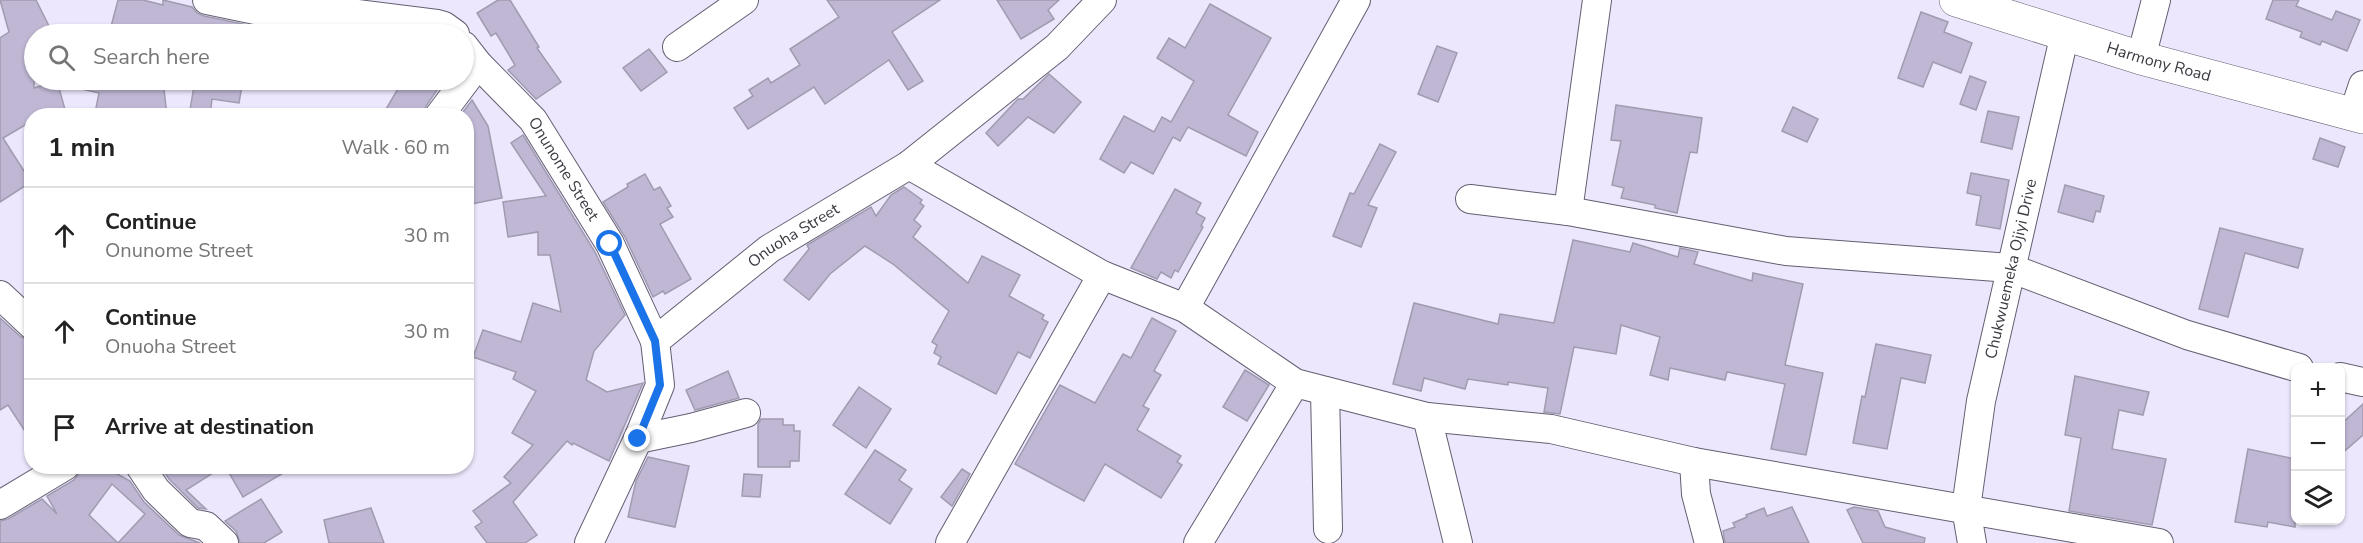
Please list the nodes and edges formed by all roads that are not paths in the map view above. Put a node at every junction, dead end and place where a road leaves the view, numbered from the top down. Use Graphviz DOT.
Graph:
graph roads {
  1 [pos="207,0"];
  2 [pos="744,0"];
  3 [pos="1102,0"];
  4 [pos="1356,0"];
  5 [pos="1597,0"];
  6 [pos="1956,0"];
  7 [pos="2156,0"];
  8 [pos="437,24"];
  9 [pos="2065,33"];
  10 [pos="677,47"];
  11 [pos="474,58"];
  12 [pos="2140,58"];
  13 [pos="453,90"];
  14 [pos="2360,106"];
  15 [pos="443,108"];
  16 [pos="909,165"];
  17 [pos="1470,199"];
  18 [pos="1568,211"];
  19 [pos="2010,268"];
  20 [pos="1101,275"];
  21 [pos="0,295"];
  22 [pos="1185,308"];
  23 [pos="24,318"];
  24 [pos="655,341"];
  25 [pos="2291,366"];
  26 [pos="2345,378"];
  27 [pos="2363,382"];
  28 [pos="1294,383"];
  29 [pos="1325,391"];
  30 [pos="746,413"];
  31 [pos="1427,417"];
  32 [pos="638,439"];
  33 [pos="1694,462"];
  34 [pos="52,474"];
  35 [pos="145,474"];
  36 [pos="0,505"];
  37 [pos="1966,508"];
  38 [pos="1328,529"];
  39 [pos="224,543"];
  40 [pos="589,543"];
  41 [pos="950,543"];
  42 [pos="1198,543"];
  43 [pos="1458,543"];
  44 [pos="1709,543"];
  45 [pos="1972,543"];
  46 [pos="2159,543"];
  1 -- 8 [label="street"];
  2 -- 10 [label="street"];
  3 -- 16 [label="street, Onuoha Street"];
  4 -- 22 [label="street"];
  5 -- 18 [label="street"];
  6 -- 9 [label="main road, Harmony Road"];
  7 -- 12 [label="street"];
  9 -- 12 [label="main road, Harmony Road"];
  9 -- 19 [label="street, Chukwuemeka Ojiyi Drive"];
  11 -- 24 [label="street, Onunome Street"];
  12 -- 14 [label="main road, Harmony Road"];
  13 -- 15 [label="street"];
  16 -- 20 [label="street"];
  16 -- 24 [label="street, Onuoha Street"];
  17 -- 18 [label="street"];
  18 -- 19 [label="street"];
  19 -- 25 [label="street"];
  19 -- 37 [label="street, Chukwuemeka Ojiyi Drive"];
  20 -- 22 [label="street"];
  20 -- 41 [label="street"];
  21 -- 23 [label="street"];
  22 -- 28 [label="street"];
  24 -- 32 [label="street"];
  26 -- 27 [label="street"];
  28 -- 29 [label="street"];
  28 -- 42 [label="street"];
  29 -- 31 [label="street"];
  29 -- 38 [label="street"];
  30 -- 32 [label="street"];
  31 -- 33 [label="street"];
  31 -- 43 [label="street"];
  32 -- 40 [label="street"];
  33 -- 37 [label="street"];
  33 -- 44 [label="street"];
  34 -- 36 [label="street"];
  35 -- 39 [label="street"];
  37 -- 45 [label="street, Chukwuemeka Ojiyi Drive"];
  37 -- 46 [label="street"];
}
